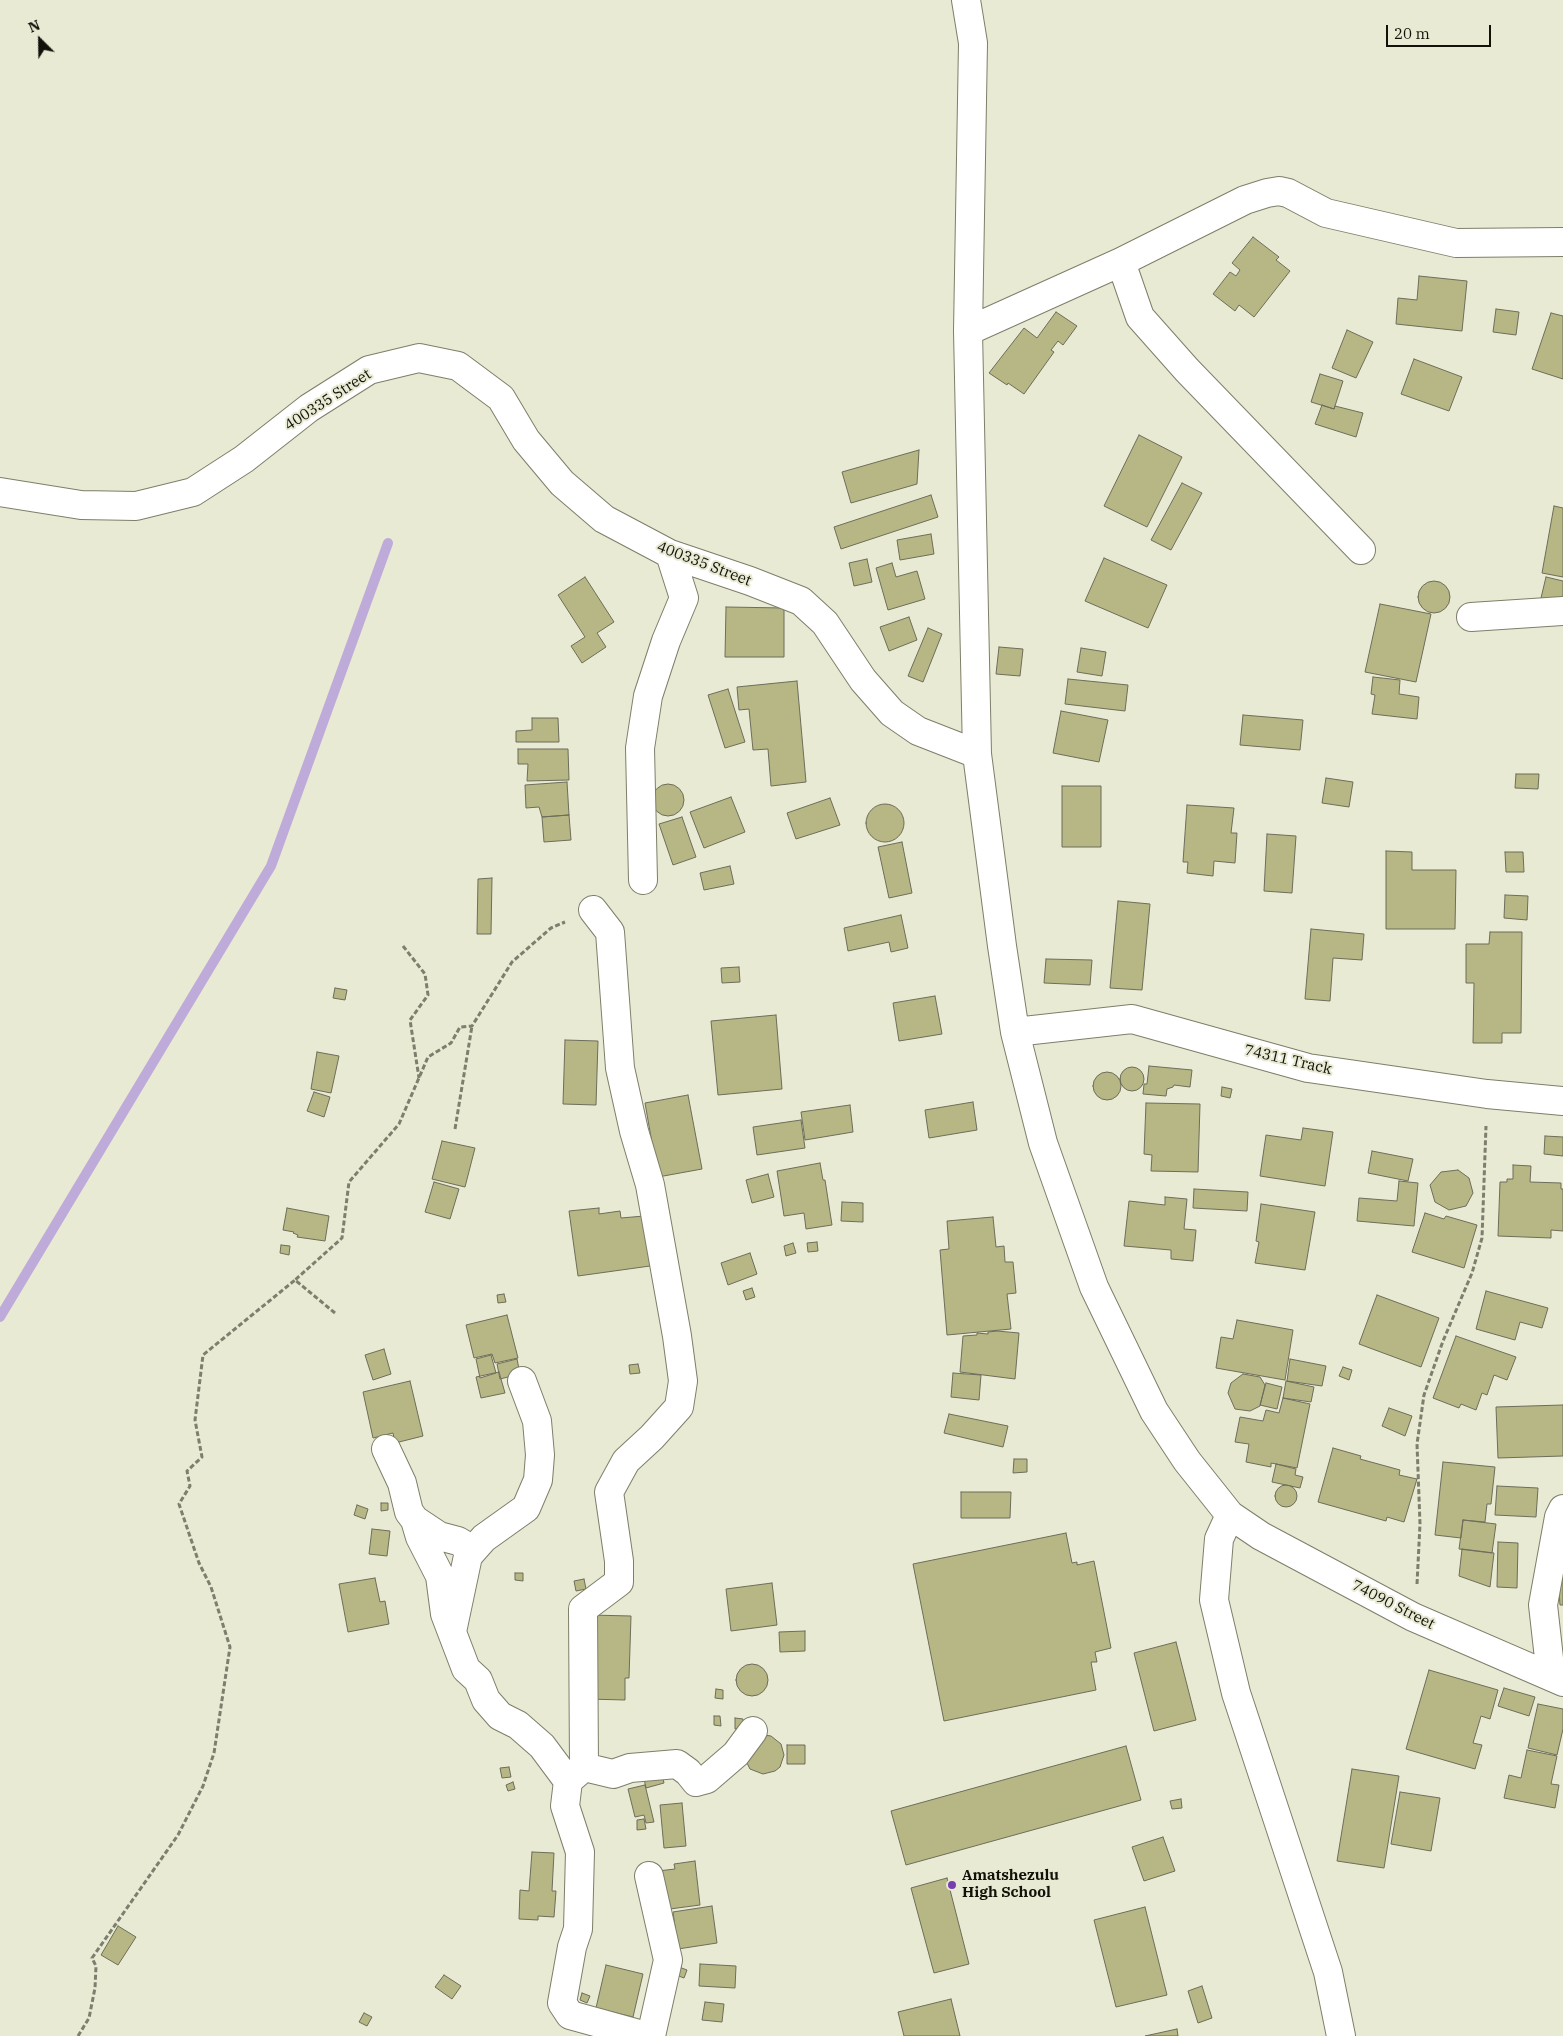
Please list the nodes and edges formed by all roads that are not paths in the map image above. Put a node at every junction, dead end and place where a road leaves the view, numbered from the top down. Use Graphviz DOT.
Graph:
graph roads {
  1 [pos="966,0"];
  2 [pos="1563,242"];
  3 [pos="1122,262"];
  4 [pos="968,331"];
  5 [pos="0,492"];
  6 [pos="1362,550"];
  7 [pos="670,554"];
  8 [pos="1563,611"];
  9 [pos="1471,617"];
  10 [pos="977,754"];
  11 [pos="643,880"];
  12 [pos="593,910"];
  13 [pos="1016,1032"];
  14 [pos="1563,1101"];
  15 [pos="522,1381"];
  16 [pos="386,1449"];
  17 [pos="1563,1509"];
  18 [pos="1230,1515"];
  19 [pos="416,1520"];
  20 [pos="473,1550"];
  21 [pos="452,1633"];
  22 [pos="1557,1679"];
  23 [pos="753,1731"];
  24 [pos="576,1774"];
  25 [pos="649,1876"];
  26 [pos="646,2036"];
  27 [pos="651,2036"];
  28 [pos="1341,2036"];
  1 -- 4 [label="street, 74090 Street"];
  2 -- 3 [label="street"];
  3 -- 4 [label="street"];
  3 -- 6 [label="street"];
  4 -- 10 [label="street, 74090 Street"];
  5 -- 7 [label="street, 400335 Street"];
  7 -- 10 [label="street, 400335 Street"];
  7 -- 11 [label="street"];
  8 -- 9 [label="street"];
  10 -- 13 [label="street, 74090 Street"];
  12 -- 24 [label="street"];
  13 -- 14 [label="street, 74311 Track"];
  13 -- 18 [label="street, 74090 Street"];
  15 -- 20 [label="street"];
  16 -- 19 [label="street"];
  17 -- 22 [label="street"];
  18 -- 22 [label="street, 74090 Street"];
  18 -- 28 [label="street"];
  19 -- 20 [label="street"];
  19 -- 21 [label="street"];
  20 -- 21 [label="street"];
  21 -- 24 [label="street"];
  23 -- 24 [label="street"];
  24 -- 26 [label="street"];
  25 -- 27 [label="street"];
}
